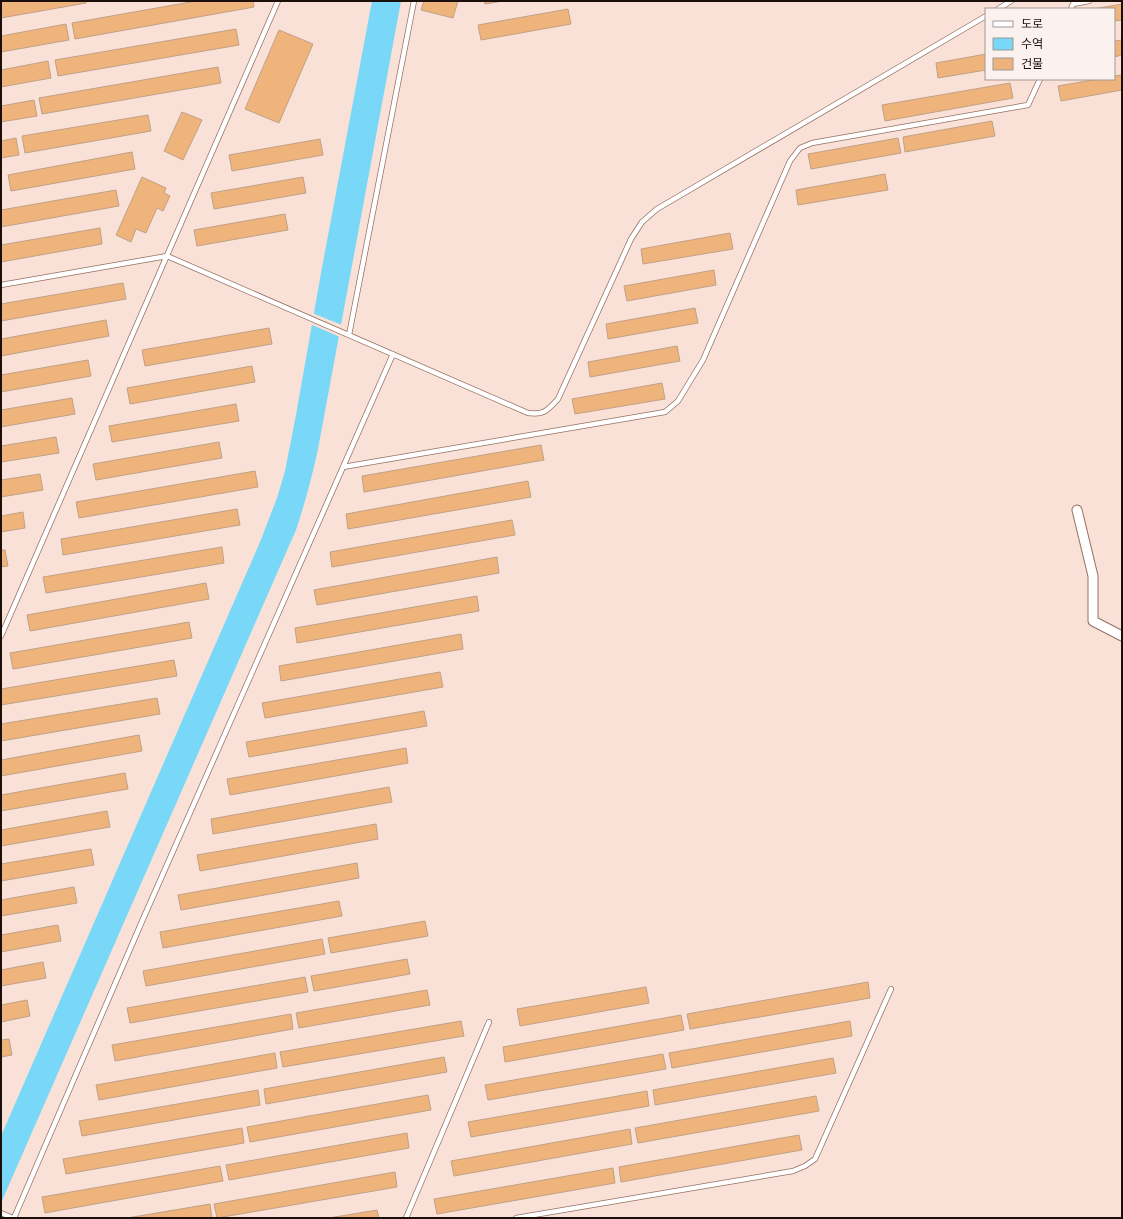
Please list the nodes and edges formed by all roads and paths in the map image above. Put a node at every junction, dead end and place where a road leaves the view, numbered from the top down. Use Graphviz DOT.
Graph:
graph roads {
  1 [pos="278,1"];
  2 [pos="414,1"];
  3 [pos="1011,1"];
  4 [pos="1089,1"];
  5 [pos="1000,8"];
  6 [pos="1071,8"];
  7 [pos="985,17"];
  8 [pos="1040,80"];
  9 [pos="167,256"];
  10 [pos="1,285"];
  11 [pos="349,335"];
  12 [pos="393,354"];
  13 [pos="343,466"];
  14 [pos="1076,510"];
  15 [pos="1,636"];
  16 [pos="1122,636"];
  17 [pos="891,989"];
  18 [pos="489,1022"];
  19 [pos="1,1213"];
  20 [pos="13,1218"];
  21 [pos="406,1218"];
  22 [pos="516,1218"];
  1 -- 9 [label="lane"];
  2 -- 11 [label="lane"];
  3 -- 5 [label="lane"];
  4 -- 6 [label="lane"];
  7 -- 12 [label="lane"];
  8 -- 13 [label="lane"];
  9 -- 10 [label="lane"];
  9 -- 11 [label="lane"];
  9 -- 15 [label="lane"];
  11 -- 12 [label="lane"];
  12 -- 13 [label="lane"];
  13 -- 20 [label="lane"];
  14 -- 16 [label="street"];
  17 -- 22 [label="lane"];
  18 -- 21 [label="lane"];
  19 -- 20 [label="lane"];
}
